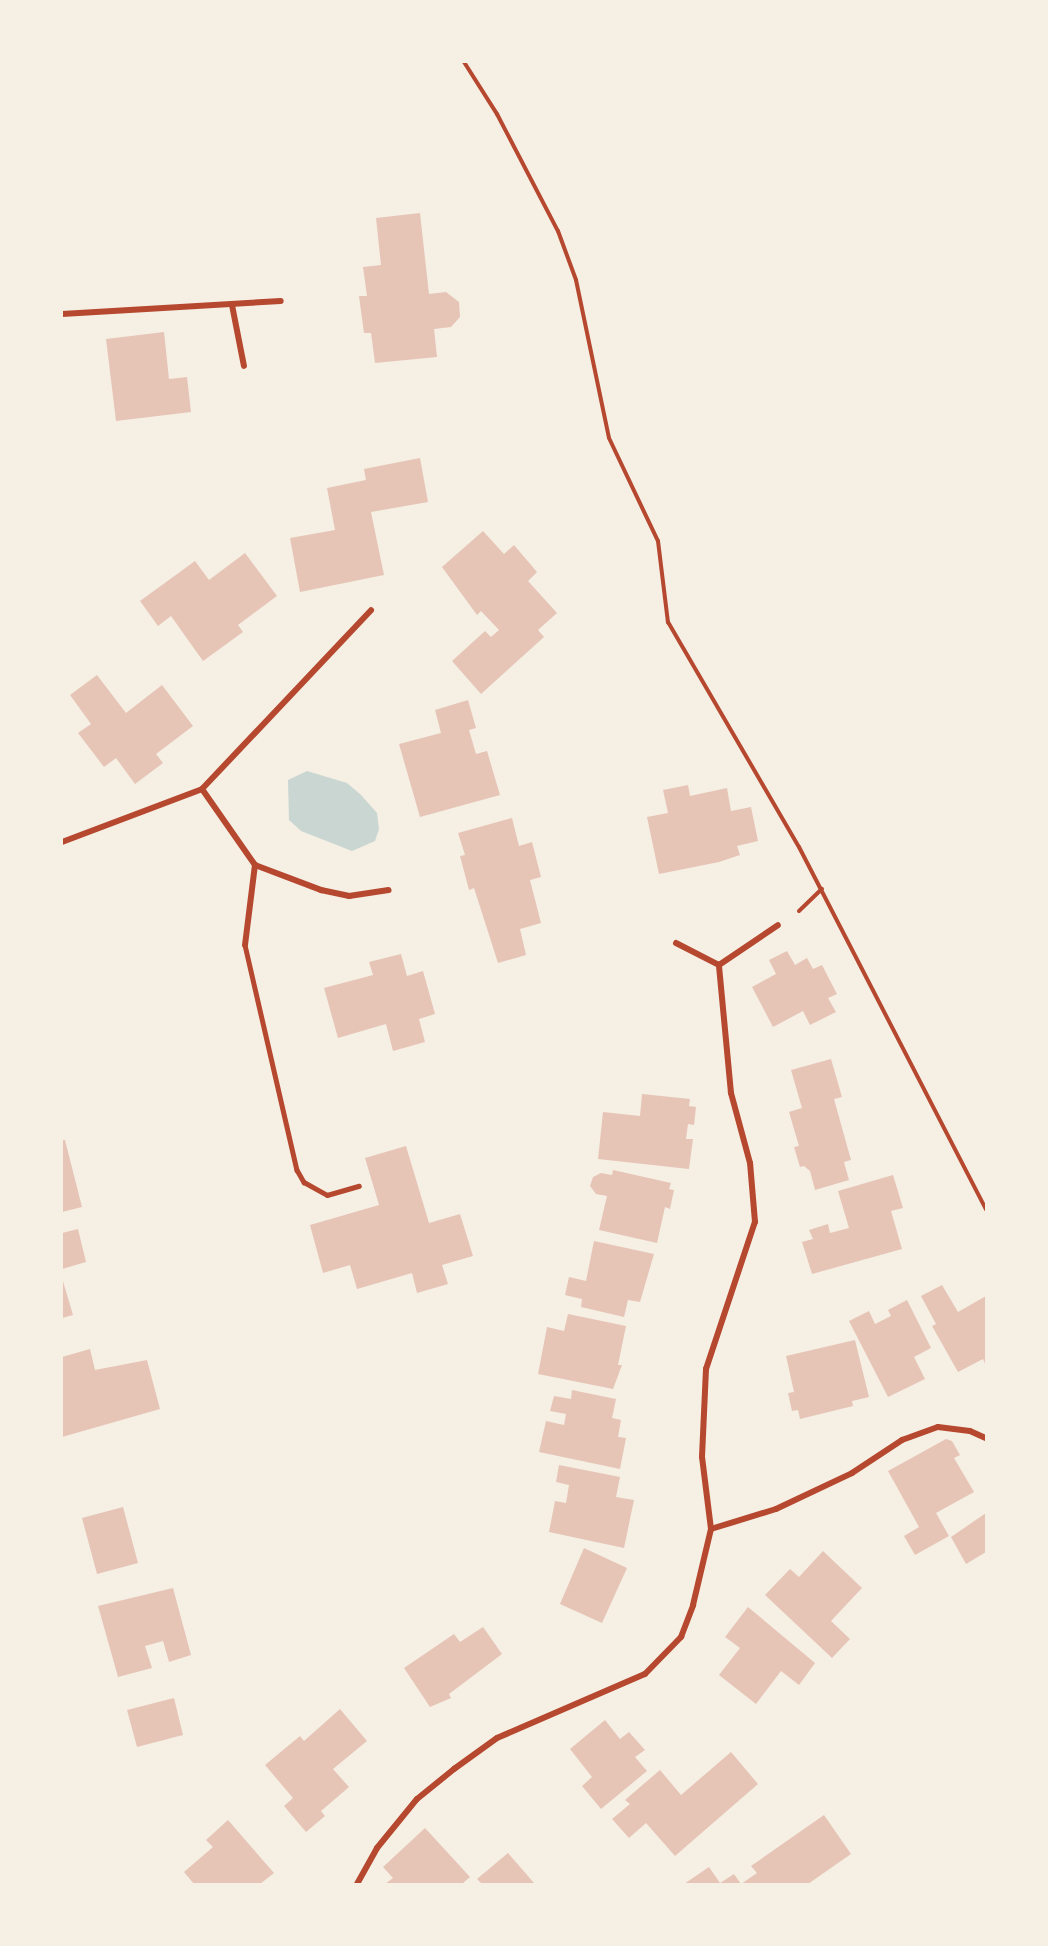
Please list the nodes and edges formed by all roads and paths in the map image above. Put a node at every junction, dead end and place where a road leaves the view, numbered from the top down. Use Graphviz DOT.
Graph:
graph roads {
  1 [pos="464,62"];
  2 [pos="281,301"];
  3 [pos="232,305"];
  4 [pos="62,314"];
  5 [pos="244,366"];
  6 [pos="371,610"];
  7 [pos="202,789"];
  8 [pos="62,842"];
  9 [pos="255,865"];
  10 [pos="389,890"];
  11 [pos="778,925"];
  12 [pos="676,943"];
  13 [pos="245,945"];
  14 [pos="719,965"];
  15 [pos="359,1186"];
  16 [pos="987,1210"];
  17 [pos="987,1438"];
  18 [pos="711,1529"];
  19 [pos="357,1884"];
  1 -- 16 [label="path"];
  2 -- 3 [label="street"];
  3 -- 4 [label="street"];
  3 -- 5 [label="street"];
  6 -- 7 [label="street"];
  7 -- 8 [label="street"];
  7 -- 9 [label="street"];
  9 -- 10 [label="street"];
  9 -- 13 [label="street"];
  11 -- 14 [label="street"];
  12 -- 14 [label="street"];
  13 -- 15 [label="lane"];
  14 -- 18 [label="street"];
  17 -- 18 [label="street"];
  18 -- 19 [label="street"];
}
